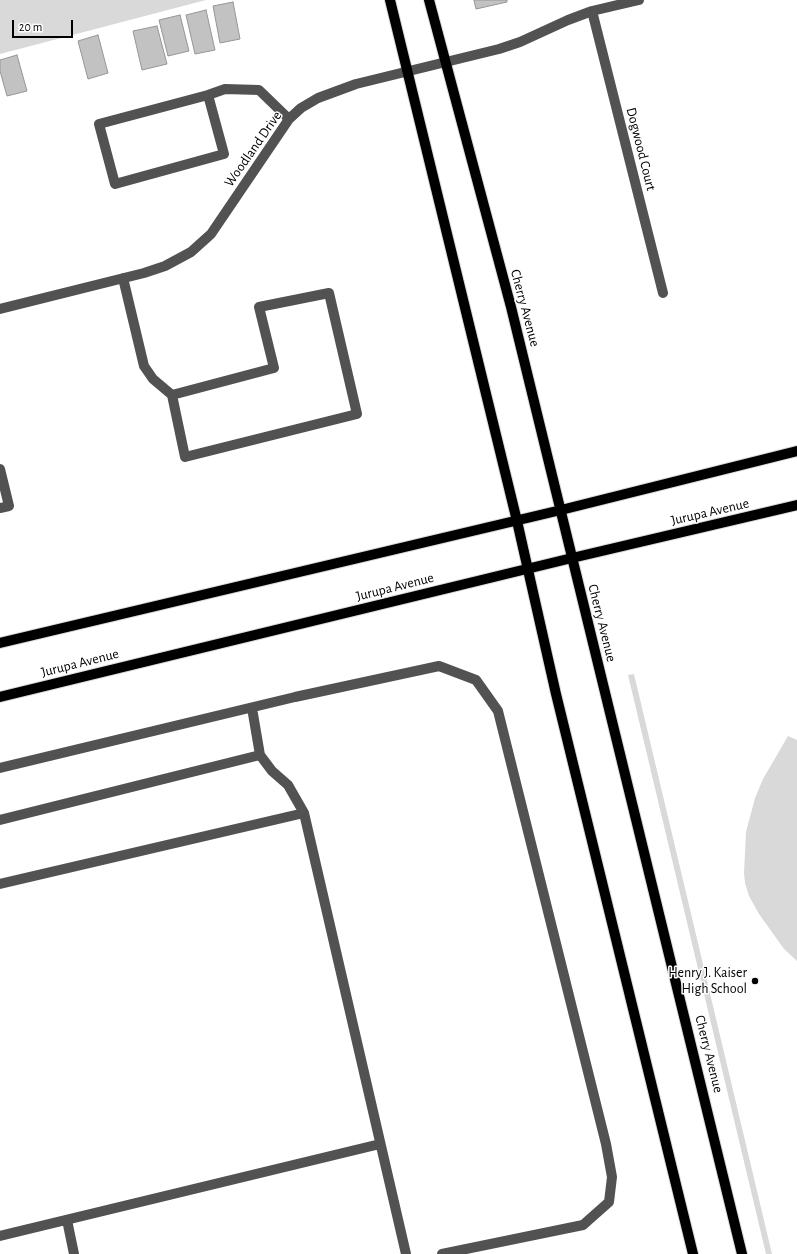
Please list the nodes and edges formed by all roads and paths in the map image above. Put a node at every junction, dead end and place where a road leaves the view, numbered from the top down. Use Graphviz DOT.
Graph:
graph roads {
  1 [pos="390,0"];
  2 [pos="429,0"];
  3 [pos="638,0"];
  4 [pos="592,12"];
  5 [pos="446,63"];
  6 [pos="408,71"];
  7 [pos="208,95"];
  8 [pos="289,119"];
  9 [pos="123,278"];
  10 [pos="663,293"];
  11 [pos="0,310"];
  12 [pos="172,394"];
  13 [pos="797,451"];
  14 [pos="0,469"];
  15 [pos="797,505"];
  16 [pos="0,508"];
  17 [pos="561,510"];
  18 [pos="517,521"];
  19 [pos="572,558"];
  20 [pos="527,570"];
  21 [pos="0,643"];
  22 [pos="0,697"];
  23 [pos="252,708"];
  24 [pos="260,755"];
  25 [pos="0,768"];
  26 [pos="304,813"];
  27 [pos="0,820"];
  28 [pos="0,884"];
  29 [pos="380,1144"];
  30 [pos="67,1220"];
  31 [pos="0,1236"];
  32 [pos="74,1254"];
  33 [pos="406,1254"];
  34 [pos="442,1254"];
  35 [pos="693,1254"];
  36 [pos="742,1254"];
  1 -- 6 [label="main road"];
  2 -- 5 [label="main road, Cherry Avenue"];
  3 -- 4 [label="street, Woodland Drive"];
  4 -- 5 [label="street, Woodland Drive"];
  4 -- 10 [label="street, Dogwood Court"];
  5 -- 6 [label="street, Woodland Drive"];
  5 -- 17 [label="main road, Cherry Avenue"];
  6 -- 8 [label="street, Woodland Drive"];
  6 -- 18 [label="main road"];
  7 -- 7 [label="street"];
  7 -- 8 [label="street"];
  8 -- 9 [label="street, Woodland Drive"];
  9 -- 11 [label="street, Woodland Drive"];
  9 -- 12 [label="street"];
  12 -- 12 [label="street"];
  13 -- 17 [label="main road"];
  14 -- 16 [label="street"];
  15 -- 19 [label="main road, Jurupa Avenue"];
  17 -- 18 [label="main road"];
  17 -- 19 [label="main road, Cherry Avenue"];
  18 -- 20 [label="main road"];
  18 -- 21 [label="main road"];
  19 -- 20 [label="main road, Jurupa Avenue"];
  19 -- 36 [label="main road, Cherry Avenue"];
  20 -- 22 [label="main road, Jurupa Avenue"];
  20 -- 35 [label="main road"];
  23 -- 24 [label="street"];
  23 -- 25 [label="street"];
  23 -- 34 [label="street"];
  24 -- 26 [label="street"];
  24 -- 27 [label="street"];
  26 -- 28 [label="street"];
  26 -- 29 [label="street"];
  29 -- 30 [label="street"];
  29 -- 33 [label="street"];
  30 -- 31 [label="street"];
  30 -- 32 [label="street"];
}
